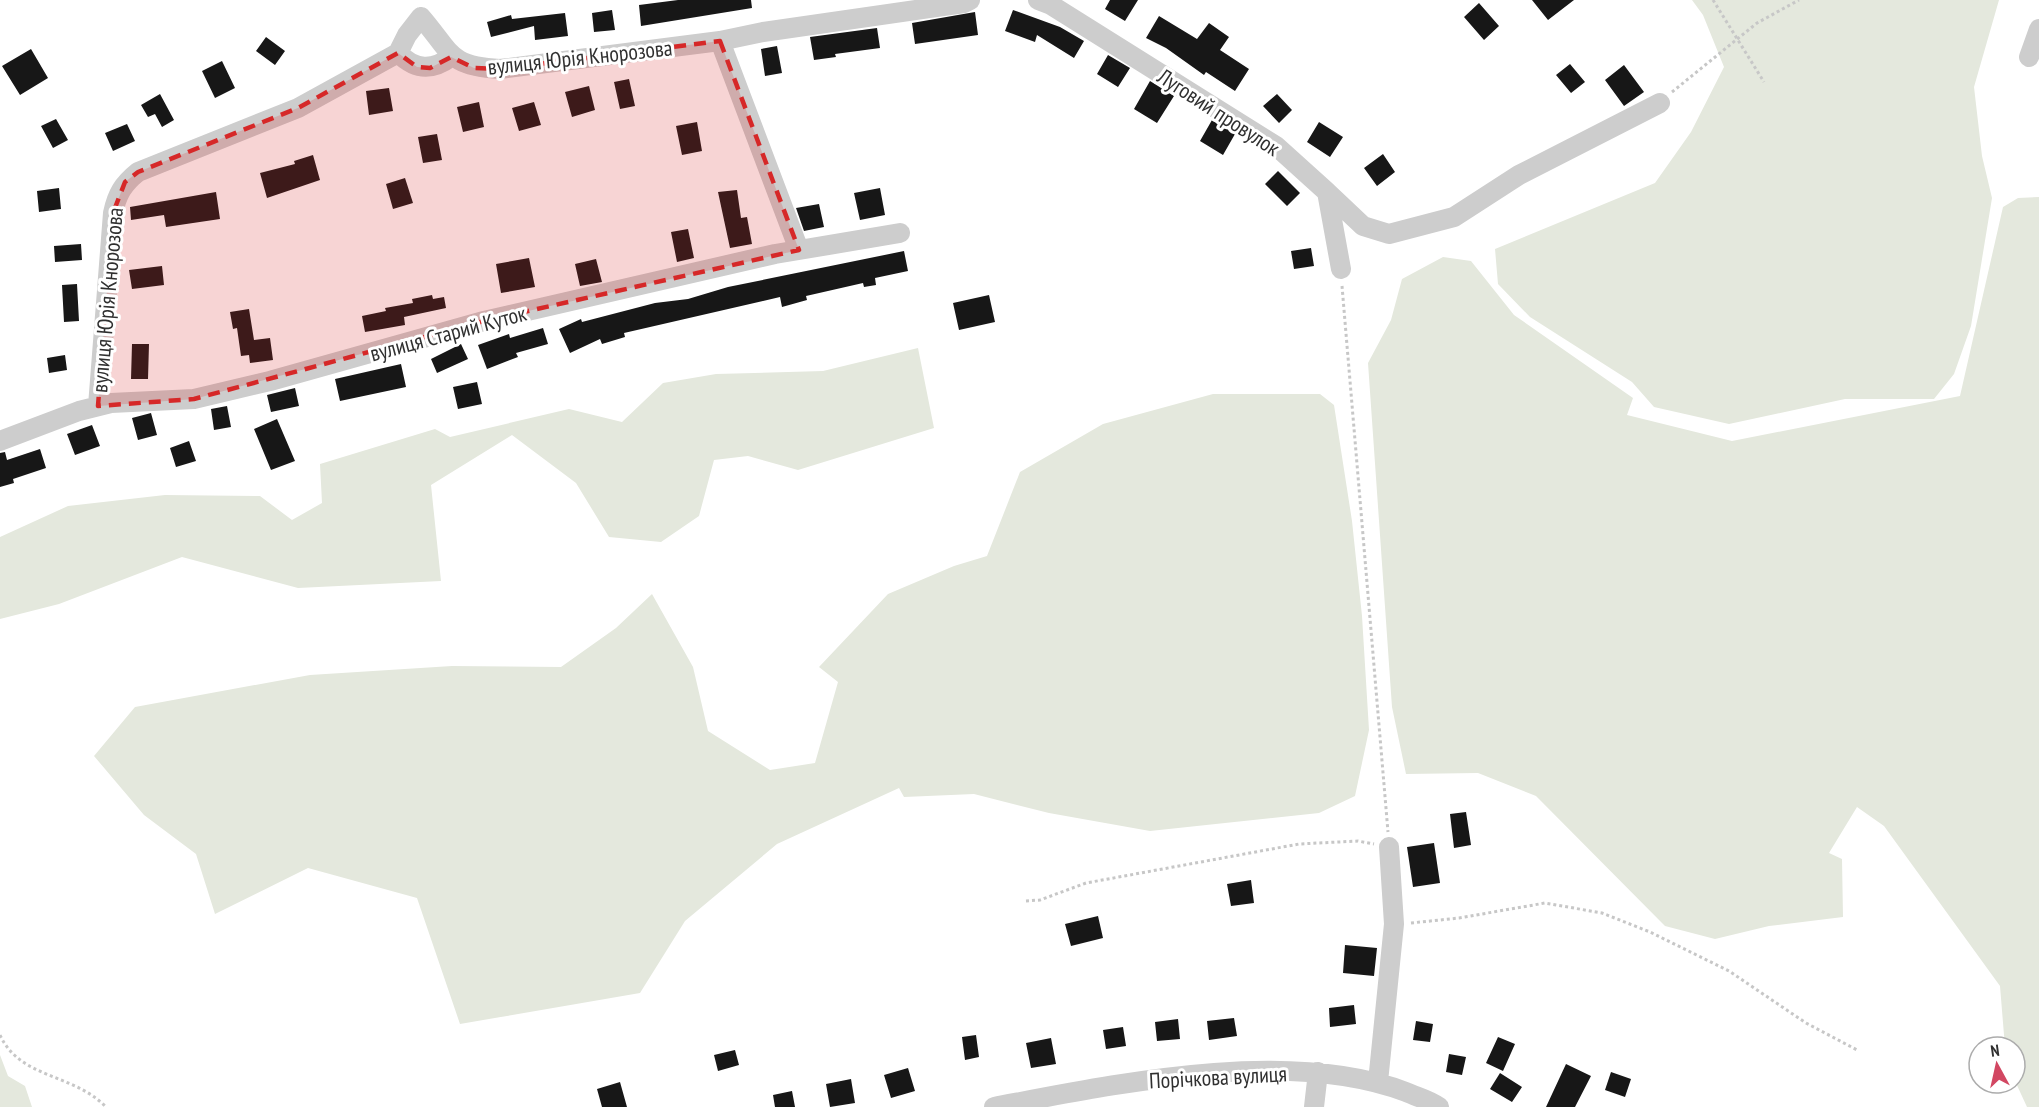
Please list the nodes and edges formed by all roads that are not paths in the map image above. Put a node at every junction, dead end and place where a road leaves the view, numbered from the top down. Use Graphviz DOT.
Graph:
graph roads {
  1 [pos="970,0"];
  2 [pos="1038,0"];
  3 [pos="420,9"];
  4 [pos="2039,29"];
  5 [pos="720,41"];
  6 [pos="398,53"];
  7 [pos="451,57"];
  8 [pos="2029,57"];
  9 [pos="1660,103"];
  10 [pos="1327,192"];
  11 [pos="900,233"];
  12 [pos="799,250"];
  13 [pos="1341,269"];
  14 [pos="98,406"];
  15 [pos="0,441"];
  16 [pos="1389,847"];
  17 [pos="1318,1072"];
  18 [pos="1378,1082"];
  19 [pos="994,1107"];
  20 [pos="1314,1107"];
  21 [pos="1439,1107"];
  1 -- 5 [label="street, вулиця Юрія Кнорозова"];
  2 -- 10 [label="street, Луговий провулок"];
  3 -- 6 [label="street"];
  3 -- 7 [label="street"];
  4 -- 8 [label="street"];
  5 -- 7 [label="street, вулиця Юрія Кнорозова"];
  5 -- 12 [label="street"];
  6 -- 7 [label="street"];
  6 -- 14 [label="street, вулиця Юрія Кнорозова"];
  9 -- 10 [label="street, Луговий провулок"];
  10 -- 13 [label="street"];
  11 -- 12 [label="street, вулиця Старий Куток"];
  12 -- 14 [label="street, вулиця Старий Куток"];
  14 -- 15 [label="street, вулиця Старий Куток"];
  16 -- 18 [label="street"];
  17 -- 18 [label="street, Порічкова вулиця"];
  17 -- 19 [label="street, Порічкова вулиця"];
  17 -- 20 [label="street"];
  18 -- 21 [label="street, Порічкова вулиця"];
}
